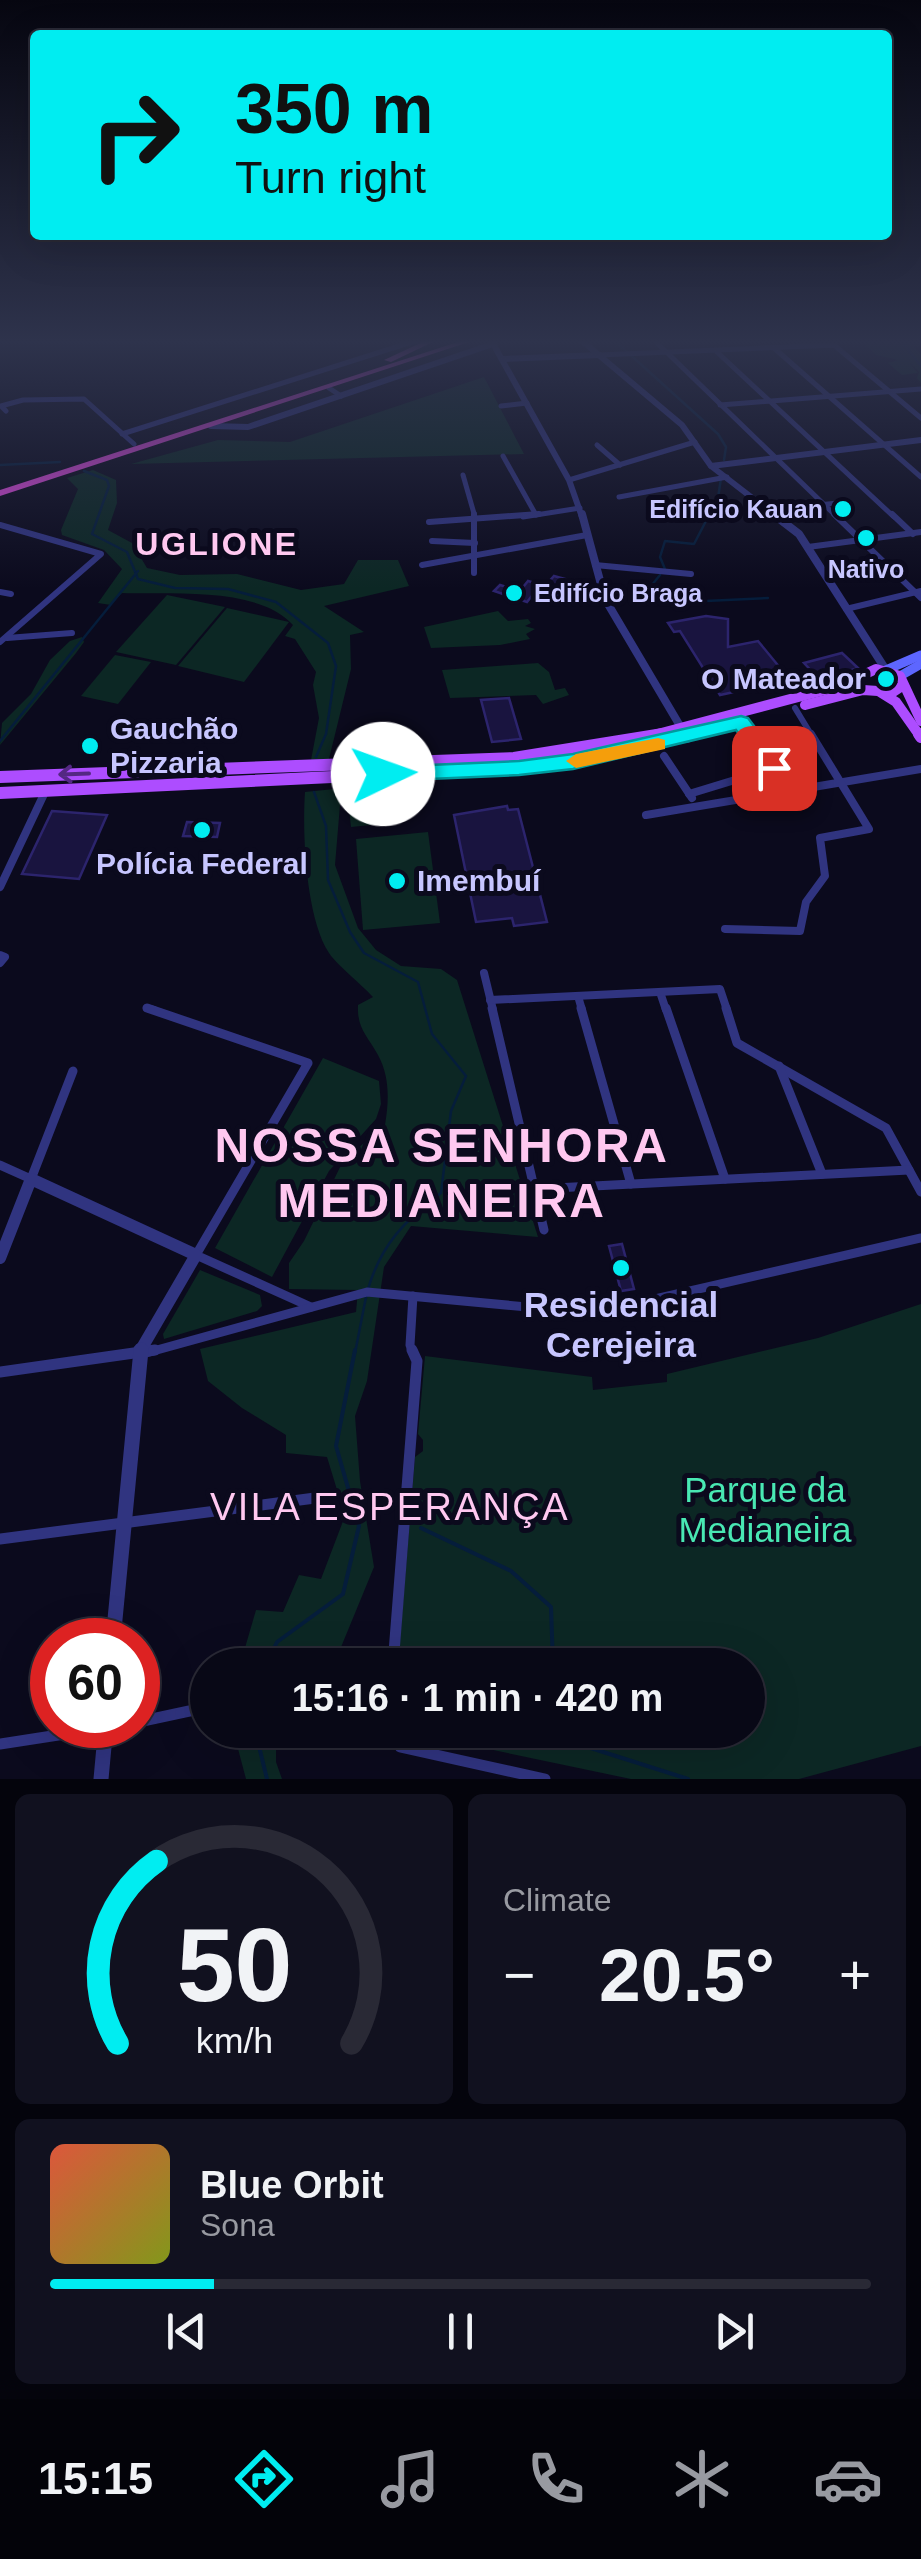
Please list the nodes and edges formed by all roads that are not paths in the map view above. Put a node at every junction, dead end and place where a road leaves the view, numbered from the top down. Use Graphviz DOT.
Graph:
graph roads {
  1 [pos="110,423"];
  2 [pos="157,423"];
  3 [pos="208,423"];
  4 [pos="220,423"];
  5 [pos="257,423"];
  6 [pos="537,423"];
  7 [pos="680,423"];
  8 [pos="738,423"];
  9 [pos="796,423"];
  10 [pos="860,423"];
  11 [pos="212,426"];
  12 [pos="122,434"];
  13 [pos="921,440"];
  14 [pos="695,442"];
  15 [pos="884,444"];
  16 [pos="597,445"];
  17 [pos="136,446"];
  18 [pos="825,450"];
  19 [pos="502,456"];
  20 [pos="772,456"];
  21 [pos="620,465"];
  22 [pos="711,466"];
  23 [pos="462,474"];
  24 [pos="921,477"];
  25 [pos="726,478"];
  26 [pos="568,480"];
  27 [pos="0,490"];
  28 [pos="619,497"];
  29 [pos="823,505"];
  30 [pos="580,508"];
  31 [pos="771,510"];
  32 [pos="536,514"];
  33 [pos="476,520"];
  34 [pos="429,522"];
  35 [pos="0,525"];
  36 [pos="10,528"];
  37 [pos="917,533"];
  38 [pos="587,535"];
  39 [pos="0,537"];
  40 [pos="432,541"];
  41 [pos="475,542"];
  42 [pos="861,542"];
  43 [pos="808,547"];
  44 [pos="474,553"];
  45 [pos="422,565"];
  46 [pos="594,565"];
  47 [pos="474,573"];
  48 [pos="691,574"];
  49 [pos="0,592"];
  50 [pos="10,594"];
  51 [pos="919,594"];
  52 [pos="846,609"];
  53 [pos="72,634"];
  54 [pos="2,639"];
  55 [pos="873,653"];
  56 [pos="921,655"];
  57 [pos="921,664"];
  58 [pos="886,670"];
  59 [pos="866,674"];
  60 [pos="901,681"];
  61 [pos="878,692"];
  62 [pos="795,708"];
  63 [pos="921,721"];
  64 [pos="741,723"];
  65 [pos="685,734"];
  66 [pos="921,737"];
  67 [pos="664,756"];
  68 [pos="774,768"];
  69 [pos="921,769"];
  70 [pos="184,771"];
  71 [pos="0,777"];
  72 [pos="840,781"];
  73 [pos="182,786"];
  74 [pos="790,790"];
  75 [pos="45,791"];
  76 [pos="0,792"];
  77 [pos="689,794"];
  78 [pos="697,806"];
  79 [pos="646,815"];
  80 [pos="0,887"];
  81 [pos="725,930"];
  82 [pos="0,954"];
  83 [pos="0,963"];
  84 [pos="484,972"];
  85 [pos="660,992"];
  86 [pos="578,996"];
  87 [pos="490,1000"];
  88 [pos="147,1008"];
  89 [pos="779,1066"];
  90 [pos="73,1070"];
  91 [pos="0,1165"];
  92 [pos="909,1170"];
  93 [pos="822,1174"];
  94 [pos="31,1179"];
  95 [pos="725,1179"];
  96 [pos="631,1184"];
  97 [pos="535,1189"];
  98 [pos="921,1192"];
  99 [pos="544,1230"];
  100 [pos="921,1238"];
  101 [pos="196,1255"];
  102 [pos="0,1258"];
  103 [pos="413,1296"];
  104 [pos="311,1307"];
  105 [pos="138,1354"];
  106 [pos="0,1372"];
  107 [pos="314,1498"];
  108 [pos="124,1524"];
  109 [pos="0,1539"];
  110 [pos="115,1618"];
  111 [pos="394,1648"];
  112 [pos="190,1711"];
  113 [pos="160,1717"];
  114 [pos="30,1739"];
  115 [pos="0,1744"];
  116 [pos="107,1748"];
  117 [pos="404,1748"];
  118 [pos="537,1778"];
  119 [pos="101,1779"];
  1 -- 12 [label="street"];
  2 -- 12 [label="street"];
  3 -- 17 [label="highway"];
  4 -- 11 [label="highway"];
  5 -- 11 [label="street"];
  6 -- 26 [label="street"];
  7 -- 14 [label="street"];
  8 -- 20 [label="street"];
  9 -- 18 [label="street"];
  10 -- 15 [label="street"];
  11 -- 17 [label="highway"];
  12 -- 17 [label="street"];
  13 -- 15 [label="street"];
  14 -- 21 [label="street"];
  14 -- 22 [label="street"];
  15 -- 18 [label="street"];
  15 -- 24 [label="street"];
  16 -- 21 [label="street"];
  17 -- 27 [label="highway"];
  18 -- 20 [label="street"];
  18 -- 37 [label="street"];
  19 -- 32 [label="street"];
  20 -- 22 [label="street"];
  20 -- 29 [label="street"];
  21 -- 26 [label="street"];
  22 -- 25 [label="street"];
  23 -- 33 [label="street"];
  25 -- 28 [label="street"];
  25 -- 31 [label="street"];
  26 -- 30 [label="street"];
  29 -- 31 [label="street"];
  29 -- 42 [label="street"];
  30 -- 32 [label="street"];
  30 -- 38 [label="street"];
  31 -- 43 [label="street"];
  32 -- 33 [label="street"];
  33 -- 34 [label="street"];
  33 -- 41 [label="street"];
  35 -- 36 [label="street"];
  36 -- 39 [label="street"];
  36 -- 54 [label="street"];
  37 -- 42 [label="street"];
  38 -- 44 [label="street"];
  38 -- 46 [label="street"];
  40 -- 41 [label="street"];
  41 -- 44 [label="street"];
  42 -- 43 [label="street"];
  42 -- 51 [label="street"];
  43 -- 52 [label="street"];
  44 -- 45 [label="street"];
  44 -- 47 [label="street"];
  46 -- 48 [label="street"];
  46 -- 65 [label="street"];
  49 -- 50 [label="street"];
  51 -- 52 [label="street"];
  52 -- 55 [label="street"];
  53 -- 54 [label="street"];
  55 -- 58 [label="street"];
  55 -- 59 [label="street"];
  56 -- 58 [label="main road"];
  57 -- 60 [label="main road"];
  58 -- 59 [label="main road"];
  58 -- 60 [label="main road"];
  59 -- 61 [label="main road"];
  59 -- 65 [label="main road"];
  60 -- 61 [label="main road"];
  60 -- 63 [label="main road"];
  61 -- 62 [label="main road"];
  61 -- 66 [label="main road"];
  62 -- 64 [label="main road"];
  62 -- 72 [label="street"];
  64 -- 65 [label="main road"];
  64 -- 68 [label="street"];
  65 -- 70 [label="main road"];
  65 -- 73 [label="main road"];
  67 -- 77 [label="street"];
  68 -- 74 [label="street"];
  68 -- 77 [label="street"];
  69 -- 72 [label="street"];
  70 -- 71 [label="main road, one-way"];
  70 -- 73 [label="main road"];
  72 -- 74 [label="street"];
  72 -- 81 [label="street"];
  73 -- 75 [label="main road"];
  74 -- 78 [label="street"];
  75 -- 76 [label="main road"];
  75 -- 80 [label="street"];
  77 -- 78 [label="street"];
  78 -- 79 [label="street"];
  82 -- 83 [label="street"];
  84 -- 87 [label="street"];
  85 -- 86 [label="street"];
  85 -- 89 [label="street"];
  85 -- 95 [label="street"];
  86 -- 87 [label="street"];
  86 -- 96 [label="street"];
  87 -- 97 [label="street"];
  88 -- 101 [label="street"];
  89 -- 92 [label="street"];
  89 -- 93 [label="street"];
  90 -- 94 [label="street"];
  91 -- 94 [label="street"];
  92 -- 93 [label="street"];
  92 -- 98 [label="street"];
  93 -- 95 [label="street"];
  94 -- 101 [label="street"];
  94 -- 102 [label="street"];
  95 -- 96 [label="street"];
  96 -- 97 [label="street"];
  97 -- 99 [label="street"];
  100 -- 103 [label="street"];
  101 -- 104 [label="street"];
  101 -- 105 [label="street"];
  103 -- 104 [label="street"];
  103 -- 111 [label="street"];
  104 -- 105 [label="street"];
  105 -- 106 [label="street"];
  105 -- 108 [label="street"];
  107 -- 108 [label="street"];
  108 -- 109 [label="street"];
  108 -- 110 [label="street"];
  112 -- 113 [label="street"];
  114 -- 115 [label="street"];
  116 -- 119 [label="street"];
  117 -- 118 [label="street"];
}
